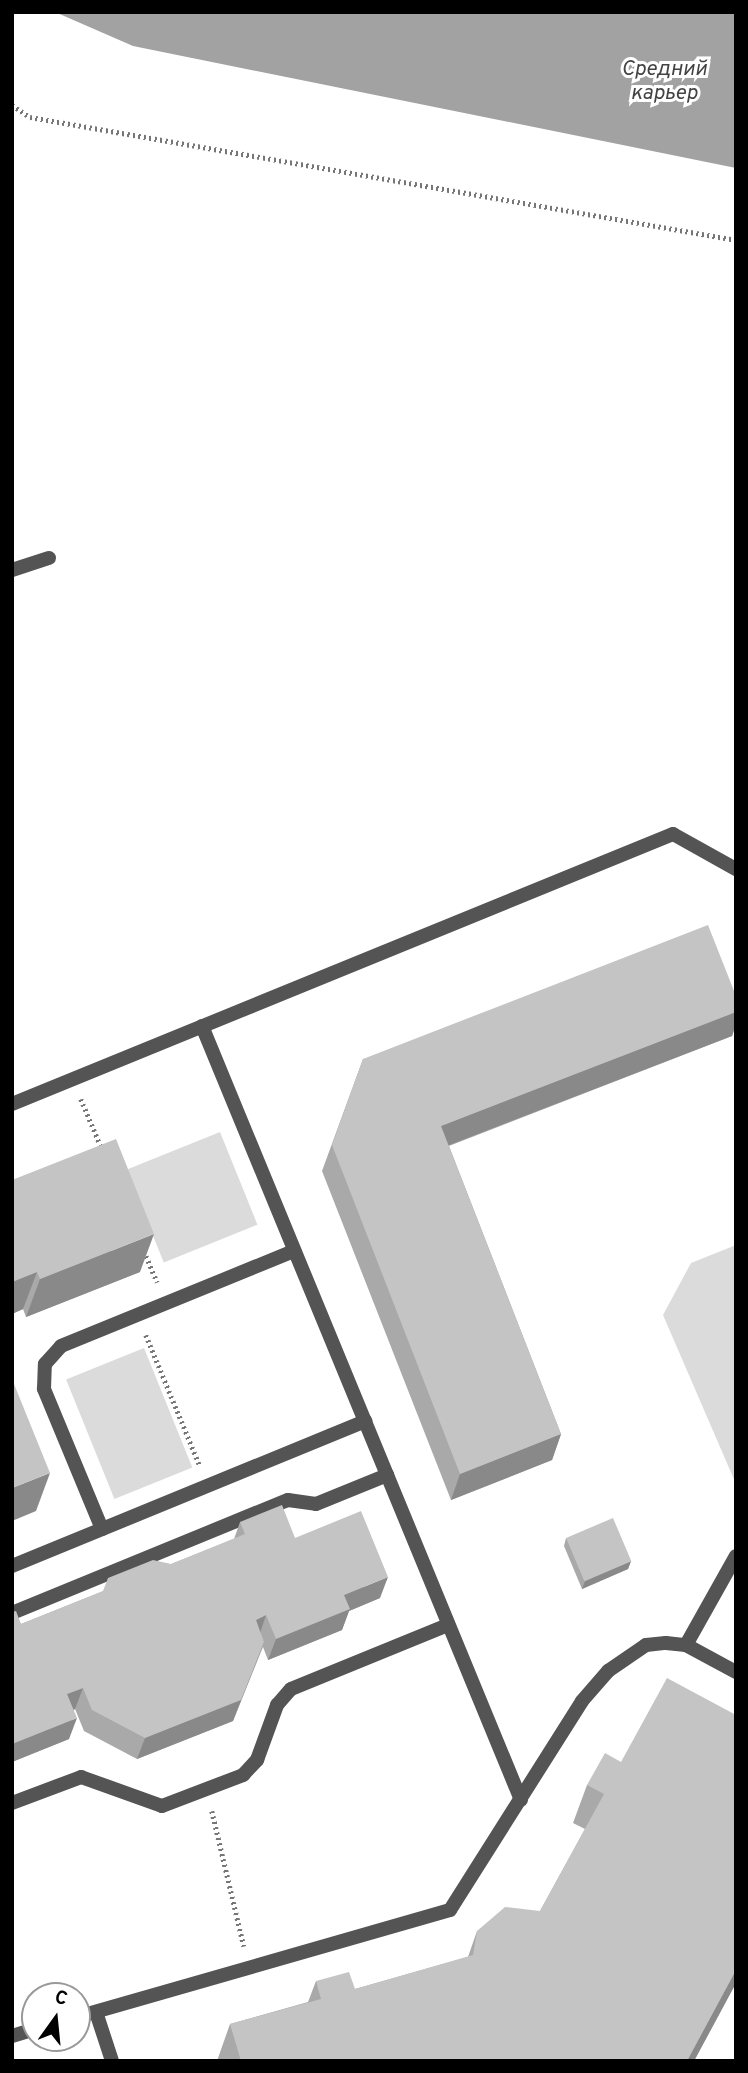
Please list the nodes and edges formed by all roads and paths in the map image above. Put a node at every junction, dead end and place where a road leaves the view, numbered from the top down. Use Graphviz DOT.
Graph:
graph roads {
  1 [pos="12,104"];
  2 [pos="736,240"];
  3 [pos="49,558"];
  4 [pos="12,570"];
  5 [pos="736,869"];
  6 [pos="202,1026"];
  7 [pos="73,1079"];
  8 [pos="12,1104"];
  9 [pos="104,1154"];
  10 [pos="140,1241"];
  11 [pos="294,1251"];
  12 [pos="166,1303"];
  13 [pos="138,1314"];
  14 [pos="365,1421"];
  15 [pos="387,1475"];
  16 [pos="208,1485"];
  17 [pos="102,1529"];
  18 [pos="736,1556"];
  19 [pos="12,1566"];
  20 [pos="12,1613"];
  21 [pos="449,1625"];
  22 [pos="686,1645"];
  23 [pos="736,1672"];
  24 [pos="206,1790"];
  25 [pos="521,1800"];
  26 [pos="12,1803"];
  27 [pos="249,1969"];
  28 [pos="96,2012"];
  29 [pos="91,2013"];
  30 [pos="112,2061"];
  1 -- 2 [label="path"];
  3 -- 4 [label="lane"];
  5 -- 6 [label="lane"];
  6 -- 7 [label="lane"];
  6 -- 11 [label="lane"];
  7 -- 8 [label="lane"];
  7 -- 9 [label="path"];
  10 -- 12 [label="path"];
  11 -- 12 [label="lane"];
  11 -- 14 [label="lane"];
  12 -- 13 [label="lane"];
  13 -- 16 [label="path"];
  13 -- 17 [label="lane"];
  14 -- 15 [label="lane"];
  14 -- 16 [label="lane"];
  15 -- 20 [label="lane"];
  15 -- 21 [label="lane"];
  16 -- 17 [label="lane"];
  17 -- 19 [label="lane"];
  18 -- 22 [label="lane"];
  21 -- 24 [label="lane"];
  21 -- 25 [label="lane"];
  22 -- 23 [label="lane"];
  22 -- 25 [label="lane"];
  24 -- 26 [label="lane"];
  24 -- 27 [label="path"];
  25 -- 27 [label="lane"];
  27 -- 28 [label="lane"];
  28 -- 29 [label="lane"];
  28 -- 30 [label="lane"];
}
